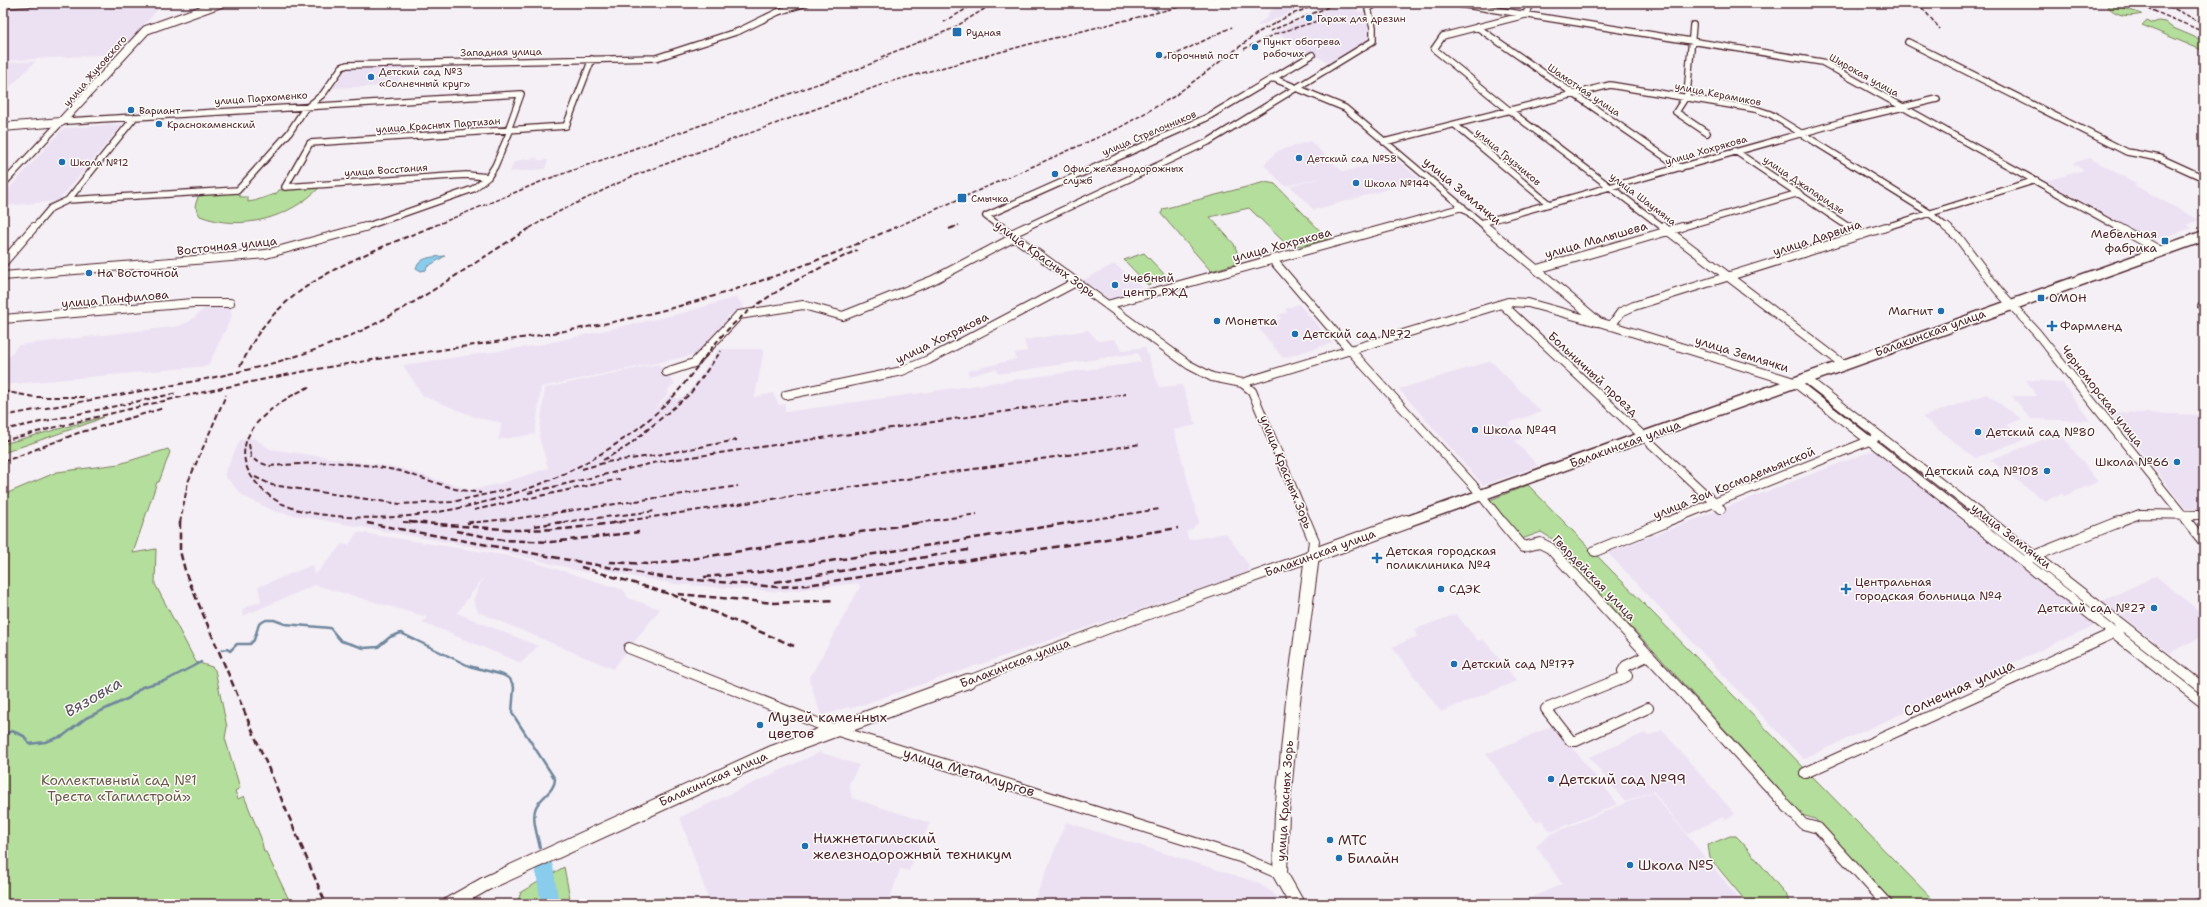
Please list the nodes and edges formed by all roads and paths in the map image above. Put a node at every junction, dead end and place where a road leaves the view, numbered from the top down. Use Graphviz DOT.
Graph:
graph roads {
  1 [pos="35,3"];
  2 [pos="221,3"];
  3 [pos="806,3"];
  4 [pos="1377,3"];
  5 [pos="1453,3"];
  6 [pos="1532,3"];
  7 [pos="3,5"];
  8 [pos="1525,15"];
  9 [pos="1693,25"];
  10 [pos="1477,27"];
  11 [pos="1692,42"];
  12 [pos="1908,42"];
  13 [pos="1312,55"];
  14 [pos="592,60"];
  15 [pos="1275,78"];
  16 [pos="1296,87"];
  17 [pos="1574,94"];
  18 [pos="1686,98"];
  19 [pos="1937,100"];
  20 [pos="309,106"];
  21 [pos="1903,107"];
  22 [pos="1510,111"];
  23 [pos="135,117"];
  24 [pos="61,122"];
  25 [pos="1455,125"];
  26 [pos="3,127"];
  27 [pos="509,130"];
  28 [pos="1707,133"];
  29 [pos="1801,133"];
  30 [pos="1384,142"];
  31 [pos="1735,151"];
  32 [pos="1681,168"];
  33 [pos="488,177"];
  34 [pos="2204,178"];
  35 [pos="2036,180"];
  36 [pos="3,184"];
  37 [pos="285,187"];
  38 [pos="1612,187"];
  39 [pos="1799,193"];
  40 [pos="68,200"];
  41 [pos="1549,204"];
  42 [pos="1463,208"];
  43 [pos="1928,212"];
  44 [pos="986,216"];
  45 [pos="1481,223"];
  46 [pos="1669,230"];
  47 [pos="1013,235"];
  48 [pos="1861,235"];
  49 [pos="2204,236"];
  50 [pos="2161,251"];
  51 [pos="1272,259"];
  52 [pos="3,263"];
  53 [pos="1537,269"];
  54 [pos="3,276"];
  55 [pos="1730,278"];
  56 [pos="1076,282"];
  57 [pos="230,303"];
  58 [pos="1107,304"];
  59 [pos="1502,304"];
  60 [pos="2011,304"];
  61 [pos="3,319"];
  62 [pos="1599,322"];
  63 [pos="1611,326"];
  64 [pos="1350,350"];
  65 [pos="1843,364"];
  66 [pos="666,372"];
  67 [pos="1805,378"];
  68 [pos="1794,382"];
  69 [pos="1242,383"];
  70 [pos="786,395"];
  71 [pos="1882,436"];
  72 [pos="1643,438"];
  73 [pos="1871,441"];
  74 [pos="1480,495"];
  75 [pos="1718,507"];
  76 [pos="2182,514"];
  77 [pos="2204,515"];
  78 [pos="2204,542"];
  79 [pos="1595,551"];
  80 [pos="1312,556"];
  81 [pos="2033,556"];
  82 [pos="2022,560"];
  83 [pos="2124,628"];
  84 [pos="2114,633"];
  85 [pos="629,648"];
  86 [pos="1649,655"];
  87 [pos="968,681"];
  88 [pos="2204,689"];
  89 [pos="2204,703"];
  90 [pos="1648,708"];
  91 [pos="832,729"];
  92 [pos="1805,773"];
  93 [pos="1280,874"];
  94 [pos="2204,902"];
  95 [pos="450,904"];
  96 [pos="1297,904"];
  97 [pos="1888,904"];
  98 [pos="2199,904"];
  1 -- 7 [label="street"];
  2 -- 24 [label="main road, улица Жуковского"];
  3 -- 14 [label="street, Западная улица"];
  4 -- 16 [label="street"];
  5 -- 8 [label="street, Широкая улица"];
  6 -- 8 [label="street"];
  8 -- 10 [label="street"];
  8 -- 11 [label="street, Широкая улица"];
  9 -- 11 [label="street"];
  10 -- 17 [label="street, Шамотная улица"];
  10 -- 22 [label="street, улица Шаумяна"];
  11 -- 18 [label="street"];
  11 -- 21 [label="street, Широкая улица"];
  12 -- 34 [label="street"];
  13 -- 15 [label="street, улица Стрелочников"];
  14 -- 20 [label="street, Западная улица"];
  14 -- 27 [label="street, улица Красных Партизан"];
  15 -- 16 [label="street, улица Землячки"];
  15 -- 44 [label="street, улица Стрелочников"];
  16 -- 30 [label="street, улица Землячки"];
  16 -- 47 [label="street"];
  17 -- 18 [label="street, улица Керамиков"];
  17 -- 22 [label="street, улица Керамиков"];
  17 -- 32 [label="street, Шамотная улица"];
  18 -- 28 [label="street"];
  18 -- 29 [label="street, улица Керамиков"];
  19 -- 21 [label="street, улица Хохрякова"];
  20 -- 23 [label="street, улица Пархоменко"];
  20 -- 27 [label="street, улица Пархоменко"];
  20 -- 40 [label="street"];
  21 -- 29 [label="street, улица Хохрякова"];
  21 -- 35 [label="street, Широкая улица"];
  22 -- 25 [label="street, улица Керамиков"];
  22 -- 38 [label="street, улица Шаумяна"];
  23 -- 24 [label="street, улица Пархоменко"];
  23 -- 40 [label="street"];
  24 -- 26 [label="main road, улица Пархоменко"];
  24 -- 36 [label="street, улица Жуковского"];
  25 -- 30 [label="street, улица Керамиков"];
  25 -- 41 [label="street, улица Грузчиков"];
  27 -- 33 [label="street"];
  27 -- 37 [label="street, улица Красных Партизан"];
  29 -- 31 [label="street, улица Хохрякова"];
  29 -- 43 [label="street, улица Керамиков"];
  30 -- 42 [label="street, улица Землячки"];
  31 -- 32 [label="street, улица Хохрякова"];
  31 -- 39 [label="street, улица Джапаридзе"];
  32 -- 38 [label="street, улица Хохрякова"];
  33 -- 37 [label="street, улица Восстания"];
  33 -- 54 [label="street, Восточная улица"];
  35 -- 43 [label="street, улица Дарвина"];
  35 -- 50 [label="street, Широкая улица"];
  38 -- 41 [label="street, улица Хохрякова"];
  38 -- 46 [label="street, улица Шаумяна"];
  39 -- 46 [label="street, улица Малышева"];
  39 -- 48 [label="street, улица Джапаридзе"];
  40 -- 52 [label="street"];
  41 -- 45 [label="street, улица Хохрякова"];
  42 -- 45 [label="street, улица Землячки"];
  42 -- 51 [label="street, улица Хохрякова"];
  43 -- 48 [label="street, улица Дарвина"];
  43 -- 60 [label="street, улица Керамиков"];
  44 -- 47 [label="street, улица Красных Зорь"];
  45 -- 53 [label="street, улица Землячки"];
  46 -- 53 [label="street, улица Малышева"];
  46 -- 55 [label="street, улица Шаумяна"];
  47 -- 56 [label="street, улица Красных Зорь"];
  47 -- 66 [label="street"];
  48 -- 55 [label="street, улица Дарвина"];
  49 -- 50 [label="main road, Балакинская улица"];
  50 -- 60 [label="main road, Балакинская улица"];
  51 -- 58 [label="street, улица Хохрякова"];
  51 -- 64 [label="street, Гвардейская улица"];
  53 -- 62 [label="street, улица Землячки"];
  55 -- 63 [label="street, улица Дарвина"];
  55 -- 65 [label="street, улица Шаумяна"];
  56 -- 58 [label="street, улица Красных Зорь"];
  56 -- 70 [label="street, улица Хохрякова"];
  57 -- 61 [label="street, улица Панфилова"];
  58 -- 69 [label="street, улица Красных Зорь"];
  59 -- 62 [label="street"];
  59 -- 64 [label="street"];
  59 -- 72 [label="street, Больничный проезд"];
  60 -- 65 [label="main road, Балакинская улица"];
  60 -- 76 [label="street, Черноморская улица"];
  62 -- 63 [label="street, улица Землячки"];
  63 -- 68 [label="street, улица Землячки"];
  64 -- 69 [label="street"];
  64 -- 74 [label="street, Гвардейская улица"];
  65 -- 67 [label="main road, Балакинская улица"];
  67 -- 68 [label="main road, Балакинская улица"];
  67 -- 71 [label="street, улица Землячки"];
  68 -- 72 [label="main road, Балакинская улица"];
  68 -- 73 [label="street, улица Землячки"];
  69 -- 80 [label="street, улица Красных Зорь"];
  71 -- 73 [label="street, улица Зои Космодемьянской"];
  71 -- 81 [label="street, улица Землячки"];
  72 -- 74 [label="main road, Балакинская улица"];
  72 -- 75 [label="street, Больничный проезд"];
  73 -- 75 [label="street, улица Зои Космодемьянской"];
  73 -- 82 [label="street, улица Землячки"];
  74 -- 80 [label="main road, Балакинская улица"];
  74 -- 86 [label="street, Гвардейская улица"];
  75 -- 79 [label="street, улица Зои Космодемьянской"];
  76 -- 77 [label="street"];
  76 -- 78 [label="street, Черноморская улица"];
  76 -- 81 [label="street"];
  80 -- 87 [label="street, Балакинская улица"];
  80 -- 93 [label="main road, улица Красных Зорь"];
  81 -- 82 [label="street"];
  81 -- 83 [label="street, улица Землячки"];
  82 -- 84 [label="street, улица Землячки"];
  83 -- 84 [label="street, Солнечная улица"];
  83 -- 88 [label="street, улица Землячки"];
  84 -- 89 [label="street, улица Землячки"];
  84 -- 92 [label="street, Солнечная улица"];
  85 -- 91 [label="street, улица Металлургов"];
  86 -- 90 [label="street"];
  86 -- 97 [label="street, Гвардейская улица"];
  87 -- 91 [label="main road, Балакинская улица"];
  91 -- 93 [label="street, улица Металлургов"];
  91 -- 95 [label="main road, Балакинская улица"];
  93 -- 96 [label="main road"];
  94 -- 98 [label="street"];
}
